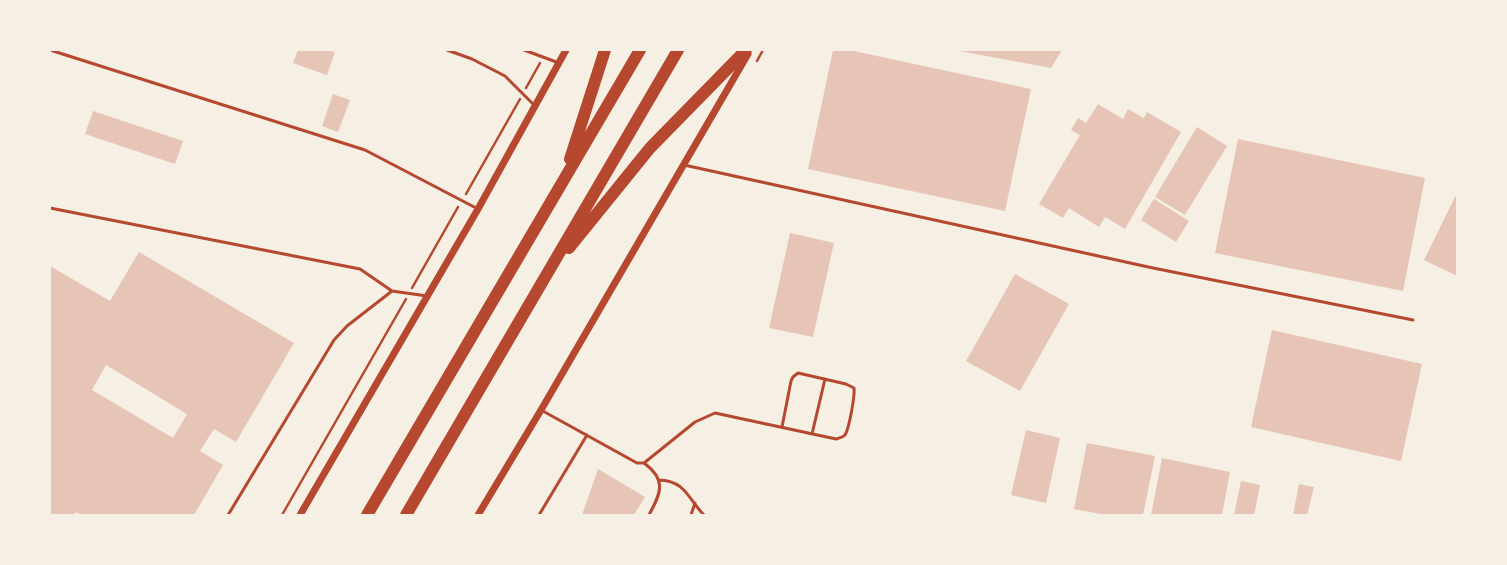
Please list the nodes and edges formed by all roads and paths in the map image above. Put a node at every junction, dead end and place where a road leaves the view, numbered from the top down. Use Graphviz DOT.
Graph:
graph roads {
  1 [pos="50,50"];
  2 [pos="447,50"];
  3 [pos="524,50"];
  4 [pos="566,50"];
  5 [pos="605,50"];
  6 [pos="640,50"];
  7 [pos="678,50"];
  8 [pos="746,50"];
  9 [pos="750,50"];
  10 [pos="543,57"];
  11 [pos="559,63"];
  12 [pos="523,94"];
  13 [pos="535,106"];
  14 [pos="684,165"];
  15 [pos="561,185"];
  16 [pos="462,201"];
  17 [pos="50,208"];
  18 [pos="478,209"];
  19 [pos="548,273"];
  20 [pos="392,291"];
  21 [pos="409,293"];
  22 [pos="429,296"];
  23 [pos="1413,320"];
  24 [pos="825,379"];
  25 [pos="541,410"];
  26 [pos="782,427"];
  27 [pos="812,434"];
  28 [pos="587,435"];
  29 [pos="644,463"];
  30 [pos="659,480"];
  31 [pos="382,488"];
  32 [pos="695,503"];
  33 [pos="228,515"];
  34 [pos="282,515"];
  35 [pos="300,515"];
  36 [pos="357,515"];
  37 [pos="367,515"];
  38 [pos="406,515"];
  39 [pos="478,515"];
  40 [pos="539,515"];
  41 [pos="649,515"];
  42 [pos="691,515"];
  43 [pos="704,515"];
  1 -- 16 [label="lane"];
  2 -- 12 [label="lane"];
  3 -- 10 [label="lane"];
  4 -- 11 [label="street"];
  5 -- 15 [label="highway"];
  6 -- 15 [label="highway"];
  7 -- 19 [label="highway"];
  8 -- 19 [label="highway"];
  9 -- 14 [label="street"];
  10 -- 11 [label="lane"];
  10 -- 12 [label="path"];
  11 -- 13 [label="street"];
  12 -- 13 [label="lane"];
  12 -- 16 [label="path"];
  13 -- 18 [label="street"];
  14 -- 23 [label="lane"];
  14 -- 25 [label="street"];
  15 -- 31 [label="highway"];
  16 -- 18 [label="lane"];
  16 -- 21 [label="path"];
  17 -- 20 [label="lane"];
  18 -- 22 [label="street"];
  19 -- 38 [label="highway"];
  20 -- 21 [label="lane"];
  20 -- 33 [label="lane"];
  21 -- 22 [label="lane"];
  21 -- 34 [label="path"];
  22 -- 35 [label="street"];
  24 -- 26 [label="lane"];
  24 -- 27 [label="lane"];
  24 -- 27 [label="lane"];
  25 -- 28 [label="lane"];
  25 -- 39 [label="street"];
  26 -- 27 [label="lane"];
  26 -- 29 [label="lane"];
  28 -- 29 [label="lane"];
  28 -- 40 [label="lane"];
  29 -- 30 [label="lane"];
  30 -- 32 [label="lane"];
  30 -- 41 [label="lane"];
  31 -- 36 [label="highway"];
  31 -- 37 [label="highway"];
  32 -- 42 [label="lane"];
  32 -- 43 [label="lane"];
}
